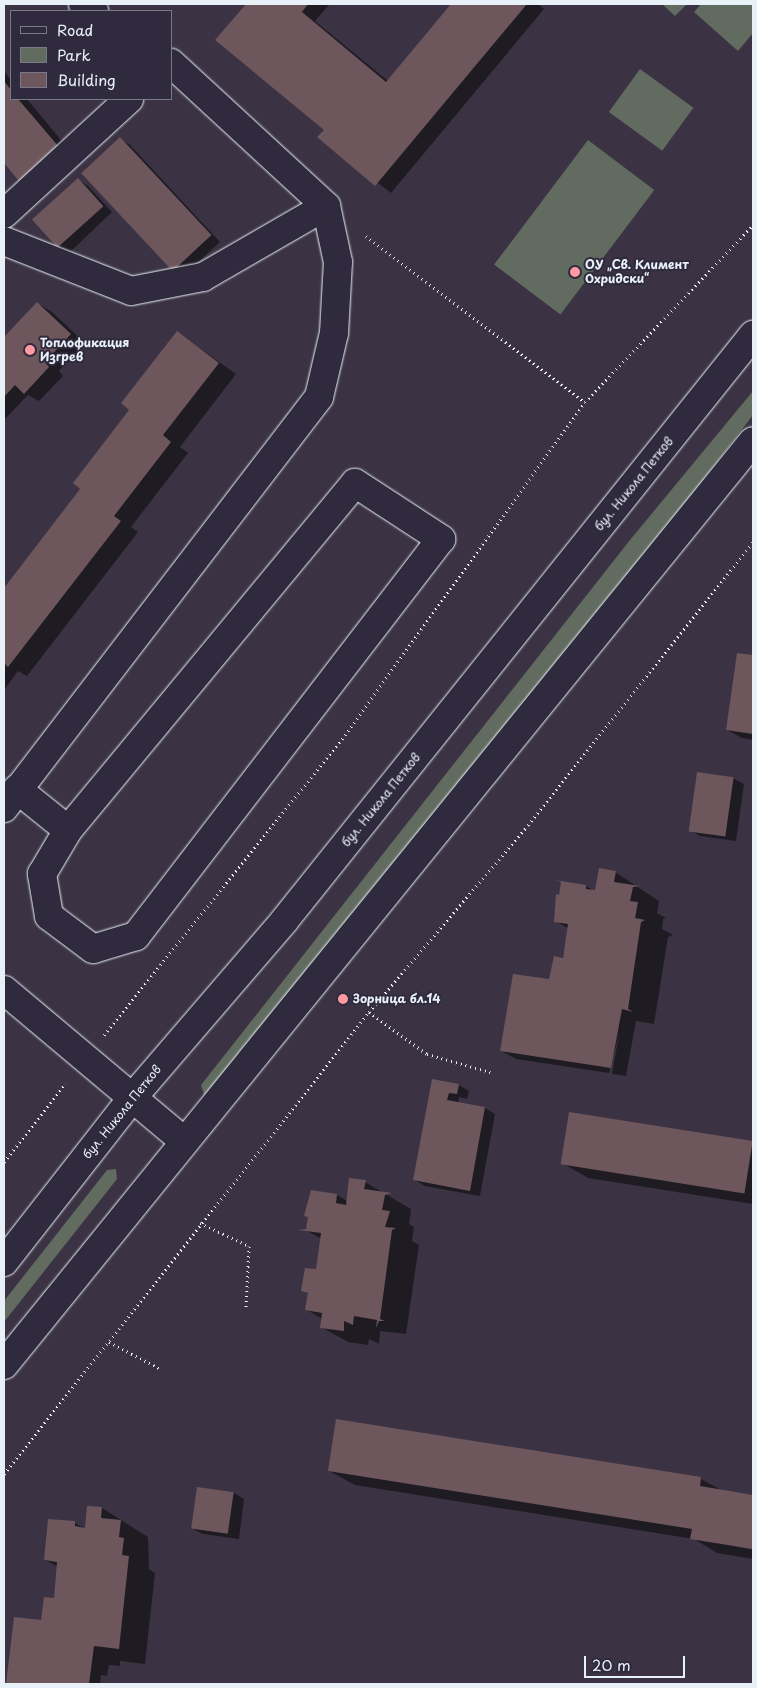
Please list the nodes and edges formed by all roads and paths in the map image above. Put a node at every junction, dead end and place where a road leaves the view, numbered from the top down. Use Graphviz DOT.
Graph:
graph roads {
  1 [pos="172,64"];
  2 [pos="128,100"];
  3 [pos="326,206"];
  4 [pos="4,214"];
  5 [pos="753,225"];
  6 [pos="4,241"];
  7 [pos="753,335"];
  8 [pos="585,402"];
  9 [pos="753,441"];
  10 [pos="753,542"];
  11 [pos="10,798"];
  12 [pos="68,830"];
  13 [pos="4,990"];
  14 [pos="369,1012"];
  15 [pos="87,1057"];
  16 [pos="490,1072"];
  17 [pos="132,1098"];
  18 [pos="183,1140"];
  19 [pos="4,1162"];
  20 [pos="200,1223"];
  21 [pos="4,1262"];
  22 [pos="246,1308"];
  23 [pos="109,1342"];
  24 [pos="4,1365"];
  25 [pos="159,1368"];
  26 [pos="4,1474"];
  1 -- 3 [label="main road"];
  2 -- 4 [label="main road"];
  3 -- 6 [label="main road"];
  3 -- 8 [label="path"];
  3 -- 11 [label="main road"];
  5 -- 8 [label="path"];
  7 -- 17 [label="main road, бул. Никола Петков"];
  8 -- 15 [label="path"];
  9 -- 18 [label="main road"];
  10 -- 14 [label="path"];
  11 -- 12 [label="main road"];
  12 -- 12 [label="main road"];
  13 -- 15 [label="main road"];
  14 -- 16 [label="path"];
  14 -- 20 [label="path"];
  15 -- 17 [label="main road"];
  15 -- 19 [label="path"];
  17 -- 18 [label="main road"];
  17 -- 21 [label="main road, бул. Никола Петков"];
  18 -- 24 [label="main road"];
  20 -- 22 [label="path"];
  20 -- 23 [label="path"];
  23 -- 25 [label="path"];
  23 -- 26 [label="path"];
}
